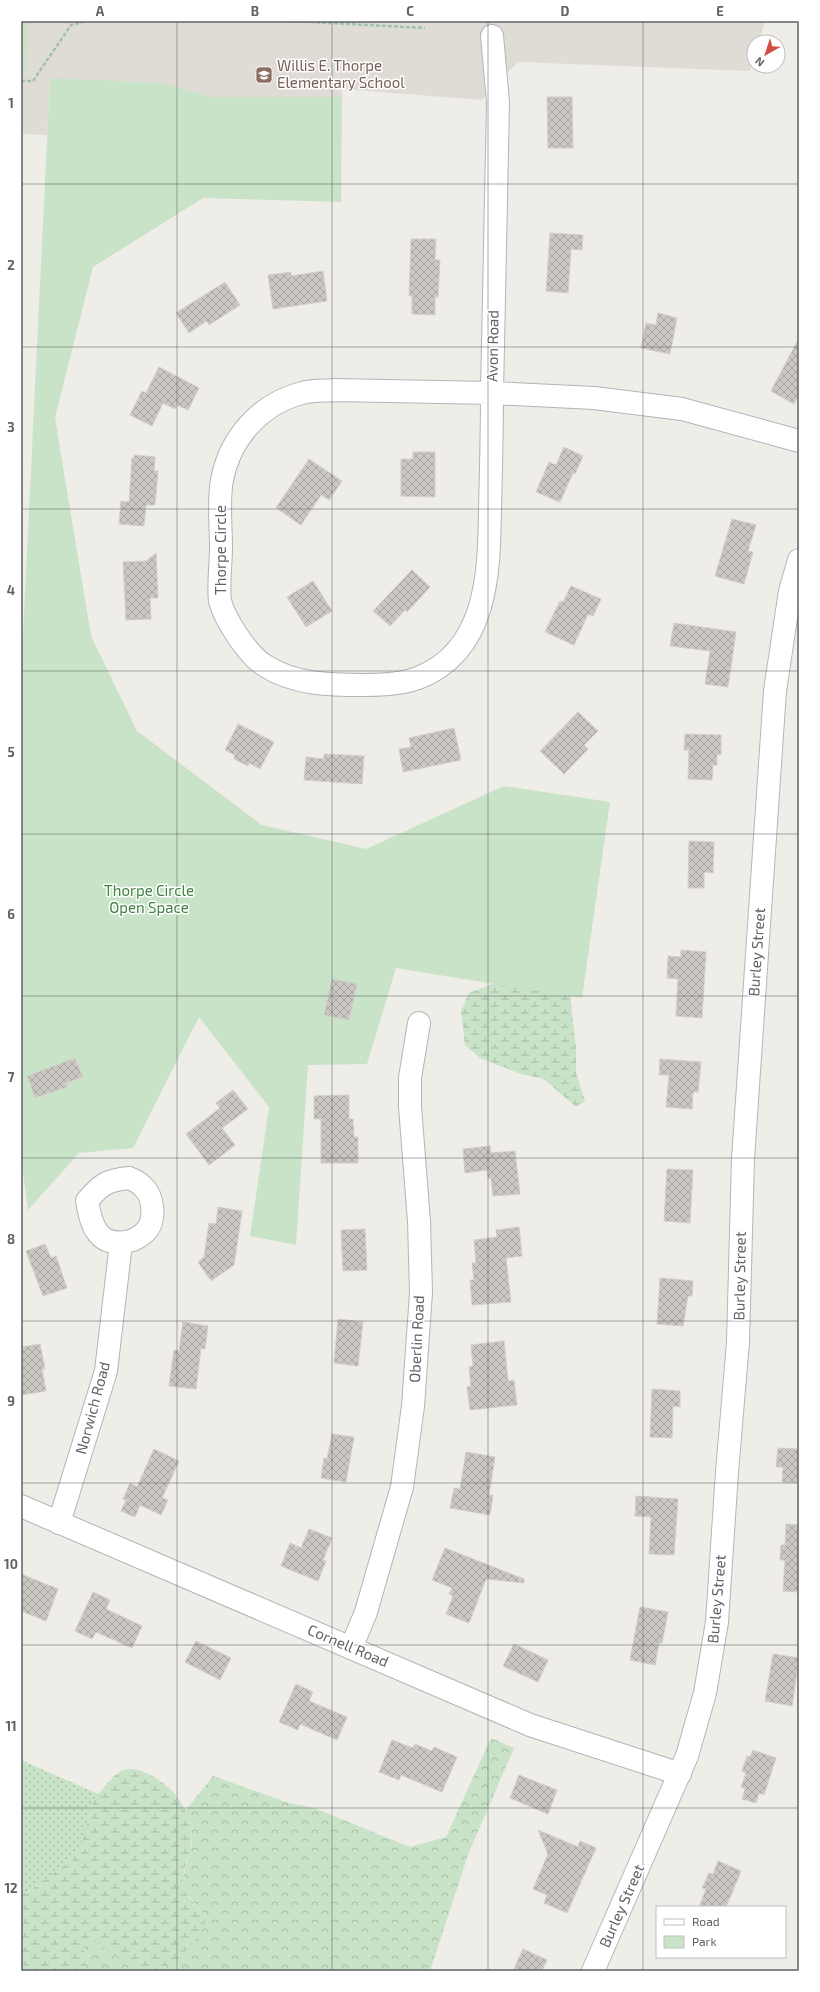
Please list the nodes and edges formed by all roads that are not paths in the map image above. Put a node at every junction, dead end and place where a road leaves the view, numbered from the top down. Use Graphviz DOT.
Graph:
graph roads {
  1 [pos="492,36"];
  2 [pos="492,393"];
  3 [pos="799,441"];
  4 [pos="799,560"];
  5 [pos="419,1022"];
  6 [pos="121,1243"];
  7 [pos="21,1506"];
  8 [pos="59,1523"];
  9 [pos="351,1648"];
  10 [pos="680,1774"];
  11 [pos="593,1971"];
  1 -- 2 [label="street, Avon Road"];
  2 -- 2 [label="street, Thorpe Circle"];
  2 -- 3 [label="street, Avon Road"];
  4 -- 10 [label="street, Burley Street"];
  5 -- 9 [label="street, Oberlin Road"];
  6 -- 8 [label="street, Norwich Road"];
  7 -- 8 [label="street, Cornell Road"];
  8 -- 9 [label="street, Cornell Road"];
  9 -- 10 [label="street, Cornell Road"];
  10 -- 11 [label="street, Burley Street"];
}
